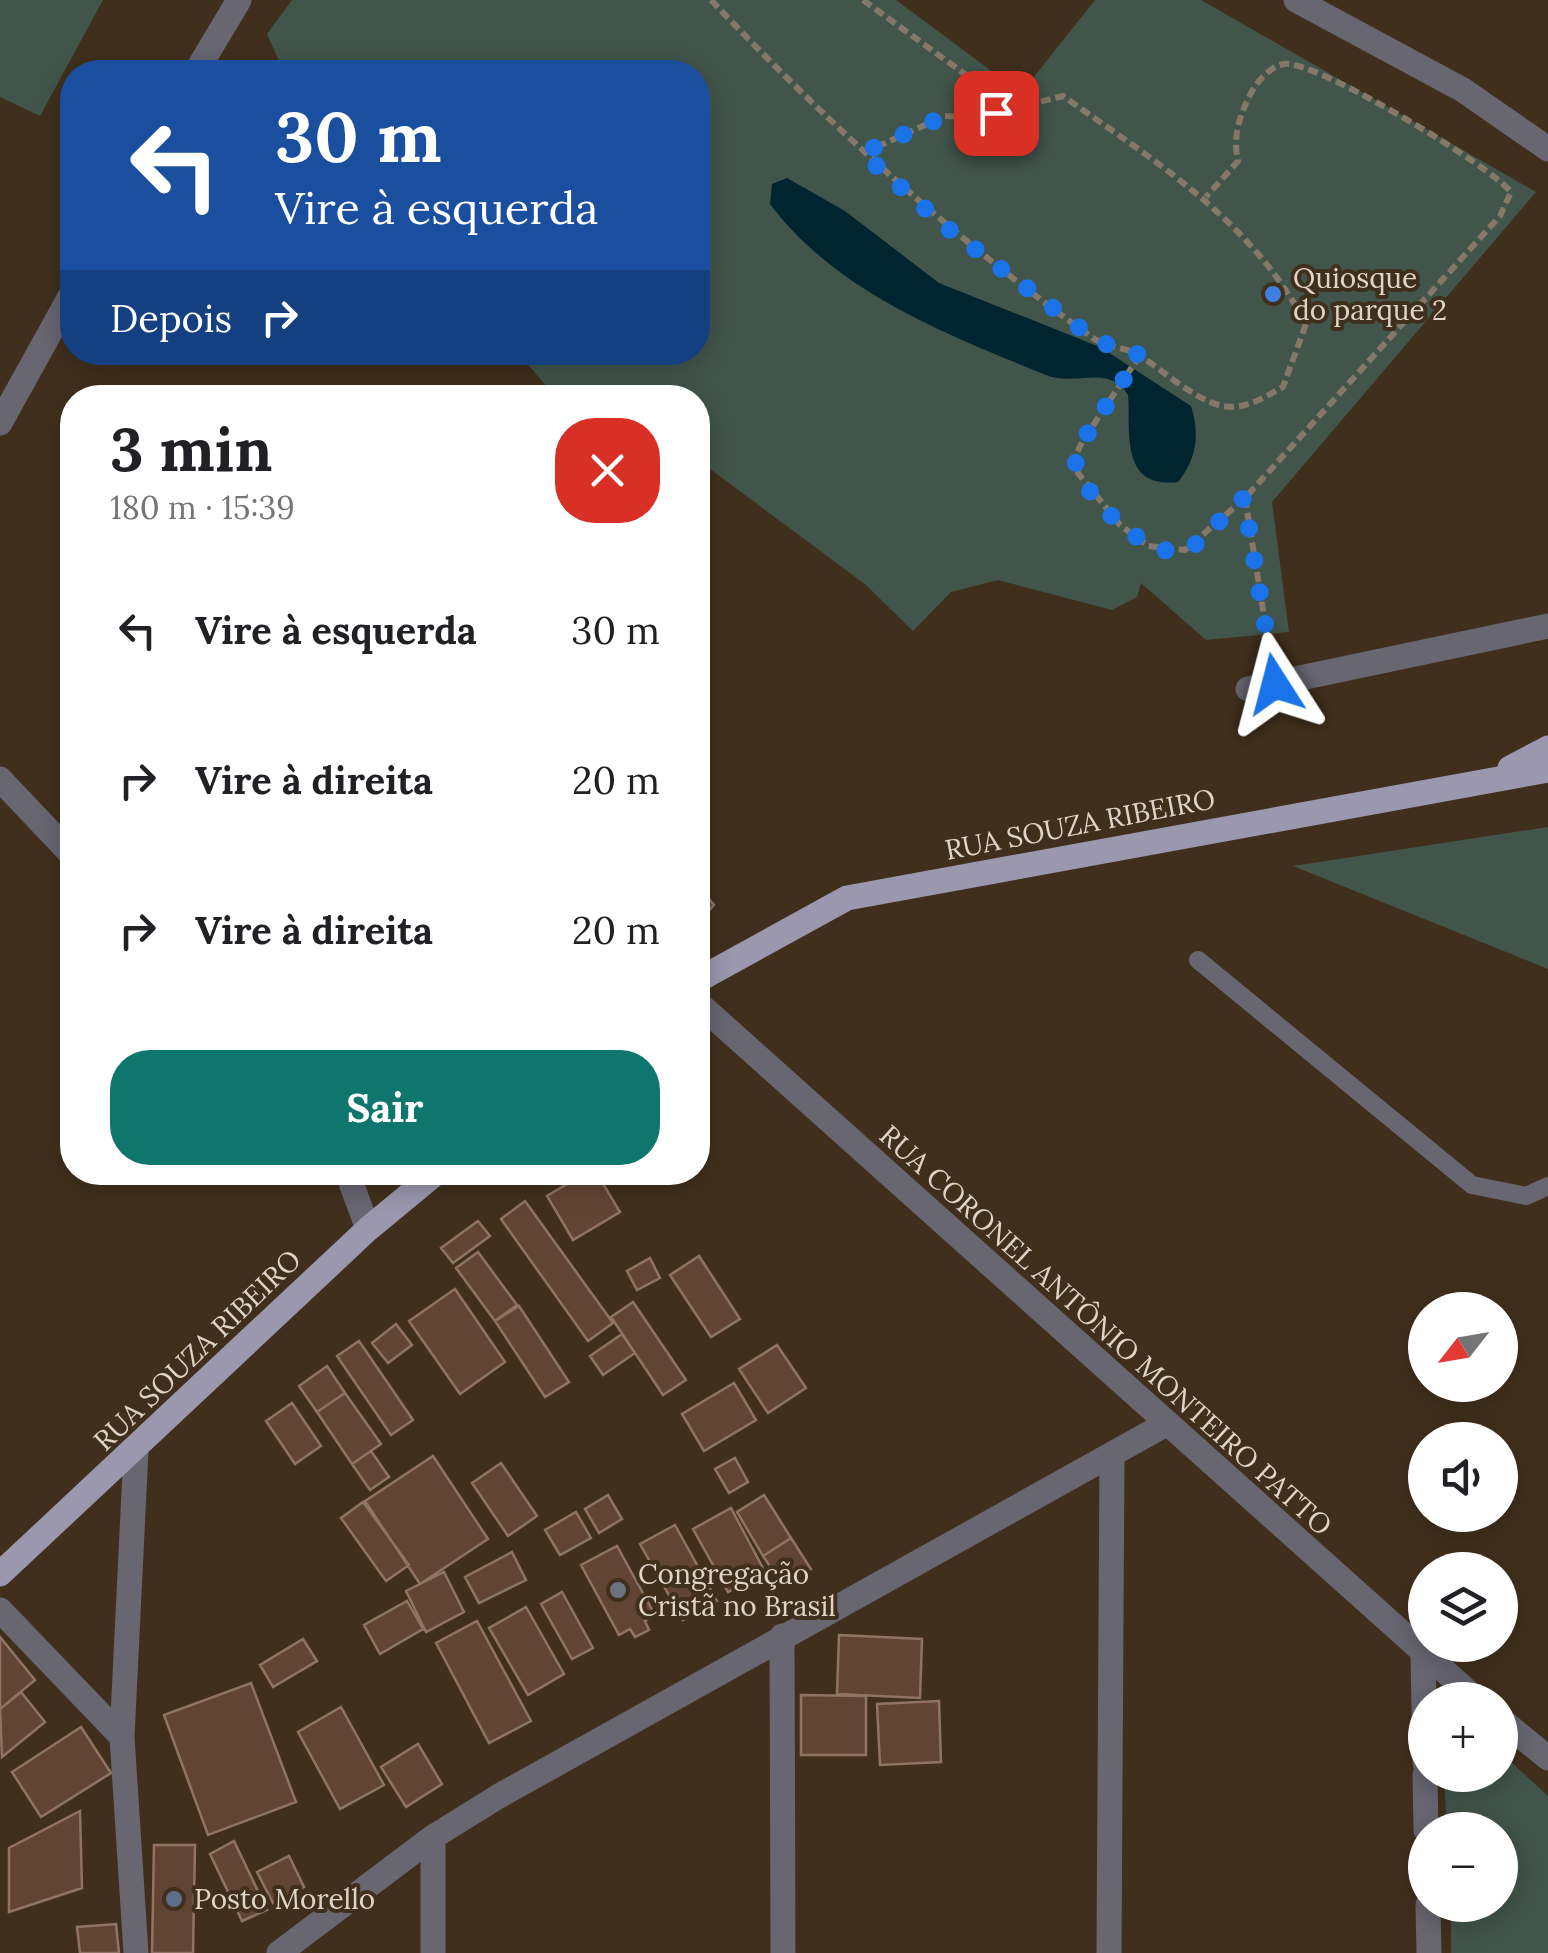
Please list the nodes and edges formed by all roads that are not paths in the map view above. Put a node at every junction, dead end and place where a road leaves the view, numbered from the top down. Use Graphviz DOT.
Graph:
graph roads {
  1 [pos="239,0"];
  2 [pos="1296,0"];
  3 [pos="203,60"];
  4 [pos="1548,149"];
  5 [pos="60,315"];
  6 [pos="0,423"];
  7 [pos="1548,626"];
  8 [pos="1248,689"];
  9 [pos="1548,748"];
  10 [pos="1548,770"];
  11 [pos="1492,778"];
  12 [pos="0,779"];
  13 [pos="60,842"];
  14 [pos="1198,960"];
  15 [pos="710,973"];
  16 [pos="710,1014"];
  17 [pos="352,1185"];
  18 [pos="421,1185"];
  19 [pos="1548,1186"];
  20 [pos="368,1229"];
  21 [pos="1166,1424"];
  22 [pos="136,1451"];
  23 [pos="1112,1455"];
  24 [pos="0,1574"];
  25 [pos="0,1610"];
  26 [pos="782,1636"];
  27 [pos="1408,1642"];
  28 [pos="1430,1662"];
  29 [pos="1455,1682"];
  30 [pos="1518,1734"];
  31 [pos="122,1737"];
  32 [pos="1548,1758"];
  33 [pos="433,1837"];
  34 [pos="1428,1922"];
  35 [pos="136,1953"];
  36 [pos="279,1953"];
  37 [pos="432,1953"];
  38 [pos="783,1953"];
  39 [pos="1109,1953"];
  40 [pos="1429,1953"];
  1 -- 3 [label="street"];
  2 -- 4 [label="street"];
  5 -- 6 [label="street"];
  7 -- 8 [label="street"];
  9 -- 11 [label="main road"];
  10 -- 11 [label="main road, RUA SOUZA RIBEIRO"];
  11 -- 15 [label="main road, RUA SOUZA RIBEIRO"];
  12 -- 13 [label="street"];
  14 -- 19 [label="lane"];
  16 -- 21 [label="street, RUA CORONEL ANTÔNIO MONTEIRO PATTO"];
  17 -- 20 [label="street"];
  18 -- 20 [label="main road, RUA SOUZA RIBEIRO"];
  20 -- 22 [label="main road, RUA SOUZA RIBEIRO"];
  21 -- 23 [label="street"];
  21 -- 27 [label="street, RUA CORONEL ANTÔNIO MONTEIRO PATTO"];
  22 -- 24 [label="main road, RUA SOUZA RIBEIRO"];
  22 -- 31 [label="street"];
  23 -- 26 [label="street"];
  23 -- 39 [label="street"];
  25 -- 31 [label="street"];
  26 -- 33 [label="street"];
  26 -- 38 [label="street"];
  28 -- 29 [label="street, RUA CORONEL ANTÔNIO MONTEIRO PATTO"];
  30 -- 32 [label="street"];
  31 -- 35 [label="street"];
  33 -- 36 [label="street"];
  33 -- 37 [label="street"];
  34 -- 40 [label="street"];
}
